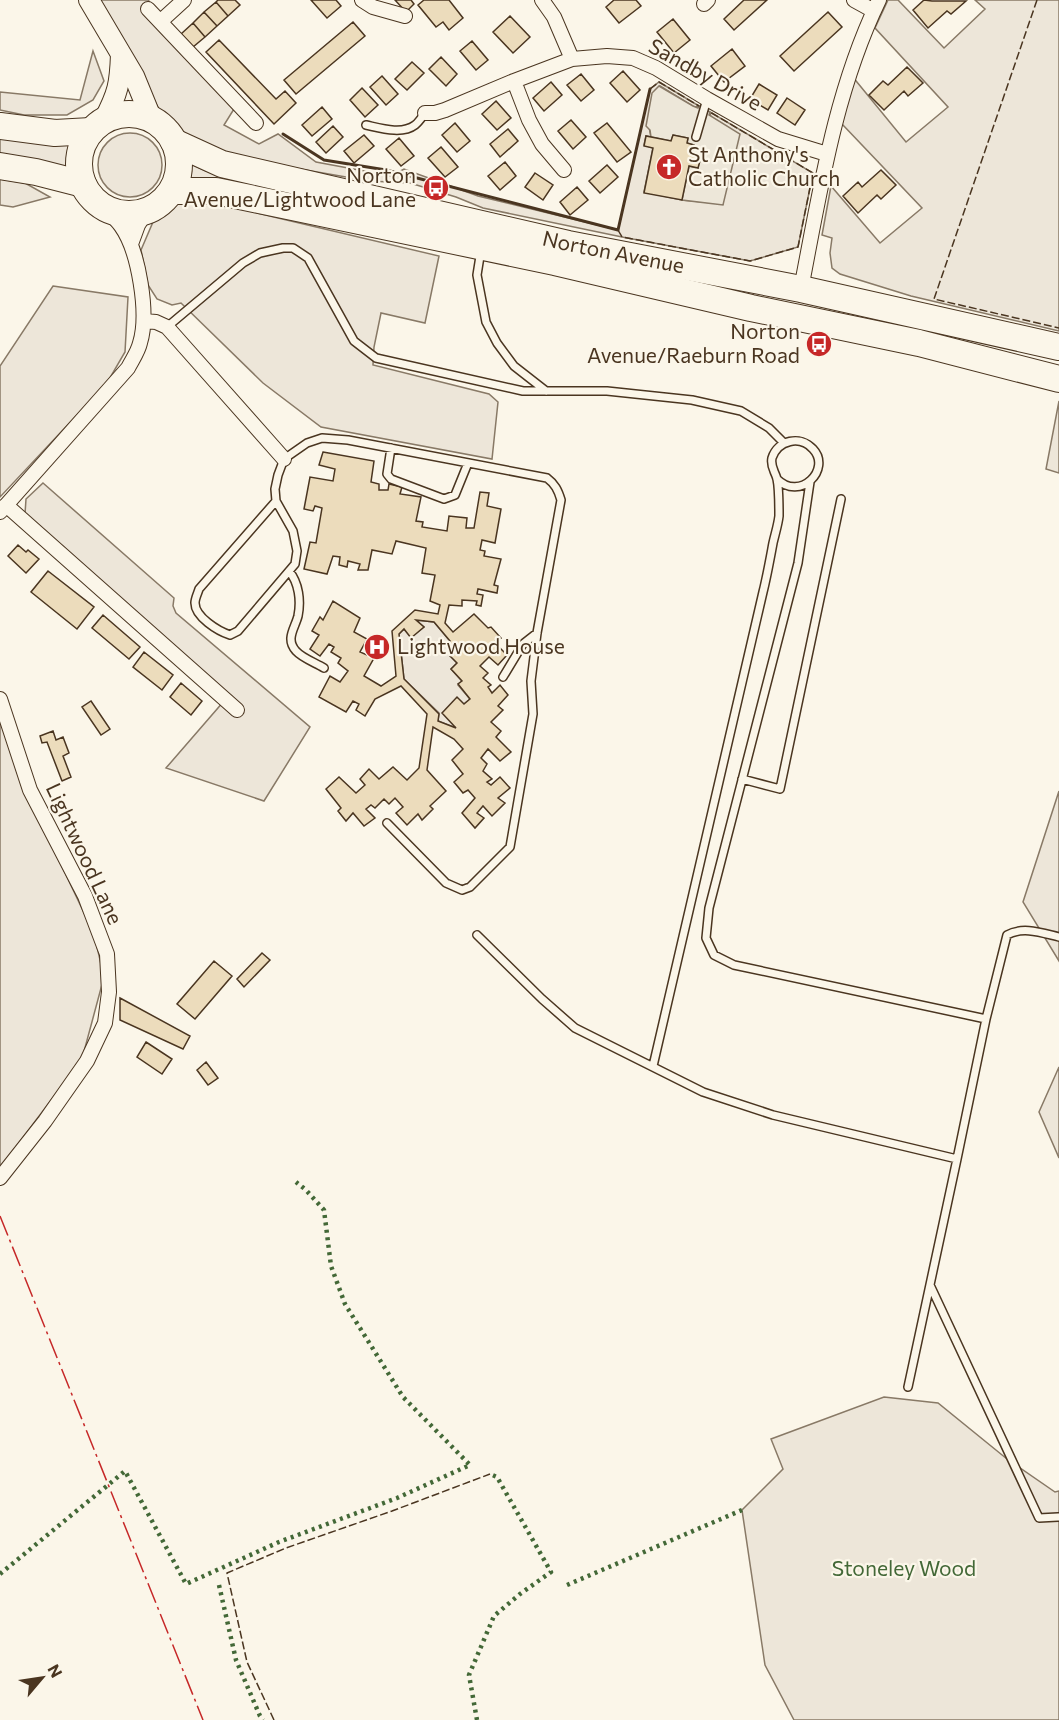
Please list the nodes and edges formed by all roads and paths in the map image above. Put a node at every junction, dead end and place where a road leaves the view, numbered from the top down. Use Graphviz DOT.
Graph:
graph roads {
  1 [pos="89,0"];
  2 [pos="184,0"];
  3 [pos="362,0"];
  4 [pos="542,0"];
  5 [pos="854,0"];
  6 [pos="876,6"];
  7 [pos="148,9"];
  8 [pos="405,16"];
  9 [pos="161,21"];
  10 [pos="120,54"];
  11 [pos="572,59"];
  12 [pos="514,81"];
  13 [pos="707,99"];
  14 [pos="425,114"];
  15 [pos="152,120"];
  16 [pos="256,123"];
  17 [pos="98,125"];
  18 [pos="366,125"];
  19 [pos="0,126"];
  20 [pos="696,137"];
  21 [pos="174,142"];
  22 [pos="826,154"];
  23 [pos="0,166"];
  24 [pos="564,170"];
  25 [pos="83,184"];
  26 [pos="172,191"];
  27 [pos="102,206"];
  28 [pos="147,211"];
  29 [pos="131,244"];
  30 [pos="482,246"];
  31 [pos="801,290"];
  32 [pos="144,321"];
  33 [pos="167,327"];
  34 [pos="1059,348"];
  35 [pos="1059,379"];
  36 [pos="546,391"];
  37 [pos="784,443"];
  38 [pos="391,448"];
  39 [pos="284,459"];
  40 [pos="468,463"];
  41 [pos="777,479"];
  42 [pos="810,482"];
  43 [pos="841,499"];
  44 [pos="276,501"];
  45 [pos="3,508"];
  46 [pos="289,571"];
  47 [pos="537,633"];
  48 [pos="324,668"];
  49 [pos="503,677"];
  50 [pos="0,699"];
  51 [pos="237,710"];
  52 [pos="742,779"];
  53 [pos="387,823"];
  54 [pos="477,935"];
  55 [pos="1059,937"];
  56 [pos="986,1019"];
  57 [pos="653,1066"];
  58 [pos="957,1159"];
  59 [pos="0,1178"];
  60 [pos="930,1285"];
  61 [pos="908,1387"];
  62 [pos="1058,1517"];
  1 -- 10 [label="street"];
  2 -- 9 [label="street"];
  3 -- 8 [label="street"];
  4 -- 11 [label="street"];
  5 -- 6 [label="street"];
  6 -- 22 [label="street"];
  7 -- 9 [label="street"];
  9 -- 16 [label="street"];
  10 -- 15 [label="street"];
  10 -- 17 [label="street"];
  11 -- 12 [label="street, Sandby Drive"];
  11 -- 13 [label="street, Sandby Drive"];
  12 -- 14 [label="street, Sandby Drive"];
  12 -- 24 [label="street"];
  13 -- 20 [label="lane"];
  13 -- 22 [label="street, Sandby Drive"];
  14 -- 18 [label="lane"];
  15 -- 17 [label="highway"];
  15 -- 21 [label="highway"];
  17 -- 19 [label="highway"];
  17 -- 25 [label="highway"];
  21 -- 26 [label="highway"];
  21 -- 31 [label="highway, Norton Avenue"];
  22 -- 31 [label="street"];
  23 -- 25 [label="highway"];
  25 -- 27 [label="highway"];
  26 -- 28 [label="highway"];
  26 -- 30 [label="highway, Norton Avenue"];
  27 -- 28 [label="highway"];
  27 -- 29 [label="street"];
  28 -- 29 [label="street"];
  29 -- 32 [label="street"];
  30 -- 35 [label="highway, Norton Avenue"];
  30 -- 36 [label="lane"];
  31 -- 34 [label="highway, Norton Avenue"];
  32 -- 33 [label="street"];
  32 -- 45 [label="street"];
  33 -- 36 [label="lane"];
  33 -- 39 [label="street"];
  36 -- 37 [label="lane"];
  37 -- 41 [label="lane"];
  37 -- 42 [label="lane"];
  38 -- 39 [label="lane"];
  38 -- 40 [label="lane"];
  38 -- 40 [label="lane"];
  39 -- 44 [label="lane"];
  40 -- 47 [label="lane"];
  41 -- 42 [label="lane"];
  41 -- 57 [label="lane"];
  42 -- 52 [label="lane"];
  43 -- 52 [label="lane"];
  44 -- 46 [label="lane"];
  44 -- 46 [label="lane"];
  45 -- 51 [label="street"];
  46 -- 48 [label="lane"];
  47 -- 49 [label="lane"];
  47 -- 53 [label="lane"];
  50 -- 59 [label="street, Lightwood Lane"];
  52 -- 56 [label="lane"];
  54 -- 57 [label="lane"];
  55 -- 56 [label="lane"];
  56 -- 58 [label="lane"];
  57 -- 58 [label="lane"];
  58 -- 60 [label="lane"];
  60 -- 61 [label="lane"];
  60 -- 62 [label="lane"];
}
